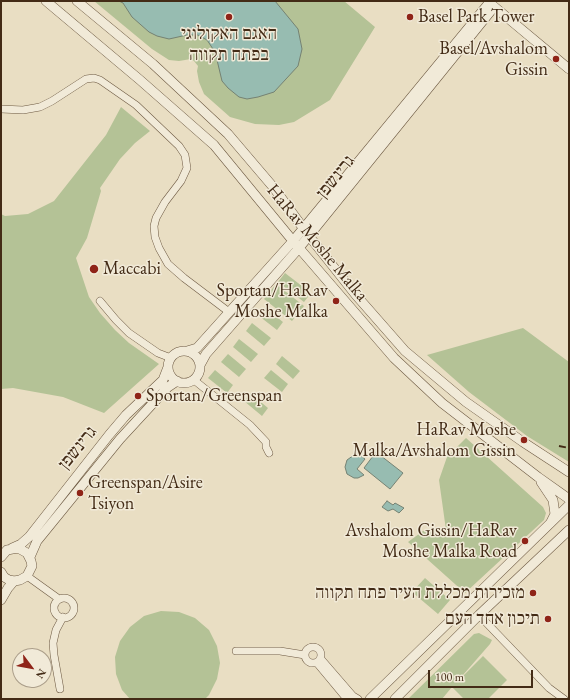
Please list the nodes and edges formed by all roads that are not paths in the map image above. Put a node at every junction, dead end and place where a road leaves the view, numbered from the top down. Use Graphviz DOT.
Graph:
graph roads {
  1 [pos="46,1"];
  2 [pos="77,1"];
  3 [pos="490,4"];
  4 [pos="569,69"];
  5 [pos="1,109"];
  6 [pos="294,216"];
  7 [pos="315,221"];
  8 [pos="281,227"];
  9 [pos="306,233"];
  10 [pos="296,245"];
  11 [pos="319,249"];
  12 [pos="280,255"];
  13 [pos="288,262"];
  14 [pos="310,262"];
  15 [pos="100,301"];
  16 [pos="229,312"];
  17 [pos="187,351"];
  18 [pos="171,358"];
  19 [pos="200,365"];
  20 [pos="168,367"];
  21 [pos="194,380"];
  22 [pos="177,381"];
  23 [pos="269,453"];
  24 [pos="569,472"];
  25 [pos="538,477"];
  26 [pos="569,499"];
  27 [pos="569,505"];
  28 [pos="551,523"];
  29 [pos="569,530"];
  30 [pos="569,533"];
  31 [pos="558,540"];
  32 [pos="12,548"];
  33 [pos="1,556"];
  34 [pos="30,557"];
  35 [pos="1,572"];
  36 [pos="27,576"];
  37 [pos="14,581"];
  38 [pos="59,599"];
  39 [pos="1,600"];
  40 [pos="479,615"];
  41 [pos="63,617"];
  42 [pos="236,651"];
  43 [pos="305,655"];
  44 [pos="319,661"];
  45 [pos="60,689"];
  46 [pos="347,699"];
  47 [pos="358,699"];
  48 [pos="370,699"];
  49 [pos="395,699"];
  50 [pos="564,699"];
  1 -- 8 [label="street, HaRav Moshe Malka"];
  2 -- 6 [label="street, HaRav Moshe Malka"];
  3 -- 4 [label="street"];
  3 -- 7 [label="street, גרינשפן"];
  5 -- 16 [label="street"];
  6 -- 7 [label="street"];
  6 -- 9 [label="street, HaRav Moshe Malka"];
  7 -- 9 [label="street, גרינשפן"];
  7 -- 11 [label="street"];
  8 -- 10 [label="street, HaRav Moshe Malka"];
  8 -- 12 [label="street"];
  9 -- 10 [label="street, גרינשפן"];
  9 -- 11 [label="street, HaRav Moshe Malka"];
  10 -- 12 [label="street, גרינשפן"];
  10 -- 13 [label="street, גרינשפן"];
  10 -- 14 [label="street, HaRav Moshe Malka"];
  11 -- 24 [label="street, HaRav Moshe Malka"];
  12 -- 16 [label="street, גרינשפן"];
  13 -- 14 [label="street"];
  13 -- 19 [label="street, גרינשפן"];
  14 -- 25 [label="street, HaRav Moshe Malka"];
  15 -- 18 [label="street"];
  16 -- 17 [label="street, גרינשפן"];
  17 -- 18 [label="street"];
  17 -- 19 [label="street"];
  18 -- 20 [label="street"];
  19 -- 21 [label="street"];
  20 -- 22 [label="street"];
  20 -- 32 [label="street, גרינשפן"];
  21 -- 22 [label="street"];
  21 -- 23 [label="street"];
  22 -- 34 [label="street, גרינשפן"];
  25 -- 26 [label="street, HaRav Moshe Malka"];
  25 -- 28 [label="street"];
  27 -- 28 [label="street"];
  28 -- 48 [label="street"];
  29 -- 31 [label="street"];
  30 -- 31 [label="street"];
  31 -- 40 [label="street"];
  32 -- 33 [label="street, גרינשפן"];
  32 -- 34 [label="street"];
  34 -- 36 [label="street, גרינשפן"];
  35 -- 37 [label="street"];
  36 -- 37 [label="street"];
  36 -- 38 [label="street"];
  37 -- 39 [label="street"];
  38 -- 41 [label="street"];
  38 -- 41 [label="street"];
  40 -- 49 [label="street"];
  40 -- 50 [label="street"];
  41 -- 45 [label="street"];
  42 -- 43 [label="street"];
  43 -- 44 [label="street"];
  43 -- 44 [label="street"];
  44 -- 46 [label="street"];
  44 -- 47 [label="street"];
}
